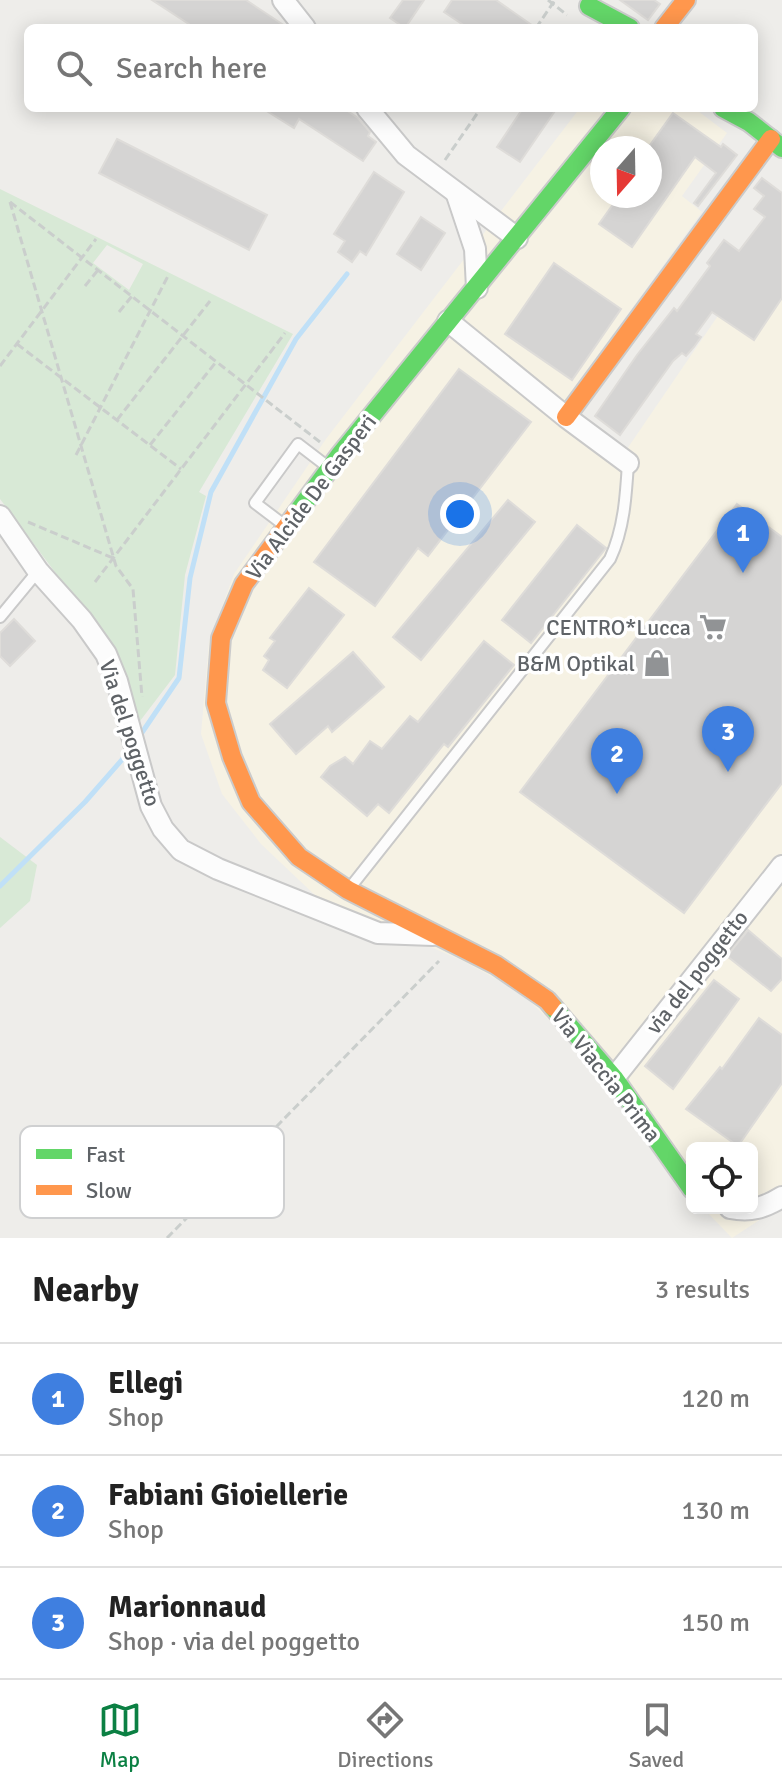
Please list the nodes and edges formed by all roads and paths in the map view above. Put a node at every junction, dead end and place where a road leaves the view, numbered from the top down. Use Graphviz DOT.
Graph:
graph roads {
  1 [pos="283,0"];
  2 [pos="555,0"];
  3 [pos="686,0"];
  4 [pos="697,0"];
  5 [pos="584,3"];
  6 [pos="302,24"];
  7 [pos="539,24"];
  8 [pos="608,24"];
  9 [pos="623,24"];
  10 [pos="667,24"];
  11 [pos="690,24"];
  12 [pos="370,112"];
  13 [pos="478,112"];
  14 [pos="618,112"];
  15 [pos="734,112"];
  16 [pos="776,143"];
  17 [pos="434,177"];
  18 [pos="457,195"];
  19 [pos="517,238"];
  20 [pos="96,239"];
  21 [pos="82,258"];
  22 [pos="98,270"];
  23 [pos="169,274"];
  24 [pos="85,286"];
  25 [pos="477,288"];
  26 [pos="132,296"];
  27 [pos="210,301"];
  28 [pos="150,311"];
  29 [pos="42,312"];
  30 [pos="119,312"];
  31 [pos="448,321"];
  32 [pos="285,333"];
  33 [pos="183,336"];
  34 [pos="17,344"];
  35 [pos="216,362"];
  36 [pos="0,366"];
  37 [pos="60,376"];
  38 [pos="246,384"];
  39 [pos="100,407"];
  40 [pos="566,417"];
  41 [pos="117,420"];
  42 [pos="80,445"];
  43 [pos="150,445"];
  44 [pos="76,455"];
  45 [pos="335,462"];
  46 [pos="628,463"];
  47 [pos="181,469"];
  48 [pos="0,516"];
  49 [pos="25,520"];
  50 [pos="286,527"];
  51 [pos="113,558"];
  52 [pos="38,571"];
  53 [pos="95,582"];
  54 [pos="0,617"];
  55 [pos="129,728"];
  56 [pos="782,866"];
  57 [pos="348,890"];
  58 [pos="429,932"];
  59 [pos="456,945"];
  60 [pos="614,1078"];
  61 [pos="277,1126"];
  62 [pos="686,1180"];
  63 [pos="782,1197"];
  64 [pos="758,1209"];
  65 [pos="187,1218"];
  66 [pos="167,1238"];
  1 -- 6 [label="street"];
  2 -- 7 [label="path"];
  3 -- 10 [label="street"];
  4 -- 11 [label="street"];
  5 -- 8 [label="street"];
  5 -- 9 [label="street"];
  12 -- 17 [label="street"];
  13 -- 17 [label="path"];
  14 -- 19 [label="street, Via Alcide De Gasperi"];
  15 -- 16 [label="street"];
  16 -- 40 [label="street"];
  17 -- 18 [label="street"];
  18 -- 19 [label="street"];
  18 -- 25 [label="street"];
  19 -- 25 [label="street, Via Alcide De Gasperi"];
  20 -- 21 [label="path"];
  21 -- 22 [label="path"];
  21 -- 29 [label="path"];
  21 -- 29 [label="path"];
  22 -- 24 [label="path"];
  22 -- 26 [label="path"];
  23 -- 28 [label="path"];
  25 -- 31 [label="street, Via Alcide De Gasperi"];
  26 -- 28 [label="path"];
  26 -- 30 [label="path"];
  27 -- 33 [label="path"];
  28 -- 33 [label="path"];
  28 -- 39 [label="path"];
  29 -- 34 [label="path"];
  29 -- 37 [label="path"];
  31 -- 40 [label="street"];
  31 -- 45 [label="street, Via Alcide De Gasperi"];
  32 -- 38 [label="path"];
  33 -- 35 [label="path"];
  33 -- 41 [label="path"];
  34 -- 36 [label="path"];
  34 -- 37 [label="path"];
  35 -- 38 [label="path"];
  35 -- 43 [label="path"];
  37 -- 39 [label="path"];
  37 -- 42 [label="path"];
  38 -- 45 [label="path"];
  38 -- 47 [label="path"];
  39 -- 41 [label="path"];
  39 -- 42 [label="path"];
  40 -- 46 [label="street"];
  41 -- 43 [label="path"];
  42 -- 44 [label="path"];
  42 -- 51 [label="path"];
  43 -- 47 [label="path"];
  45 -- 50 [label="street, Via Alcide De Gasperi"];
  45 -- 50 [label="lane"];
  46 -- 57 [label="lane"];
  47 -- 51 [label="path"];
  48 -- 52 [label="street, Via del poggetto"];
  49 -- 51 [label="path"];
  50 -- 57 [label="street, Via Alcide De Gasperi"];
  51 -- 53 [label="path"];
  51 -- 55 [label="path"];
  52 -- 54 [label="lane"];
  52 -- 55 [label="street, Via del poggetto"];
  55 -- 58 [label="street, Via del poggetto"];
  56 -- 60 [label="street, via del poggetto"];
  57 -- 58 [label="street, Via Alcide De Gasperi"];
  58 -- 59 [label="street, Via Viaccia Prima"];
  59 -- 60 [label="street, Via Viaccia Prima"];
  59 -- 61 [label="path"];
  60 -- 62 [label="street, Via Viaccia Prima"];
  63 -- 64 [label="street"];
  65 -- 66 [label="path"];
}
